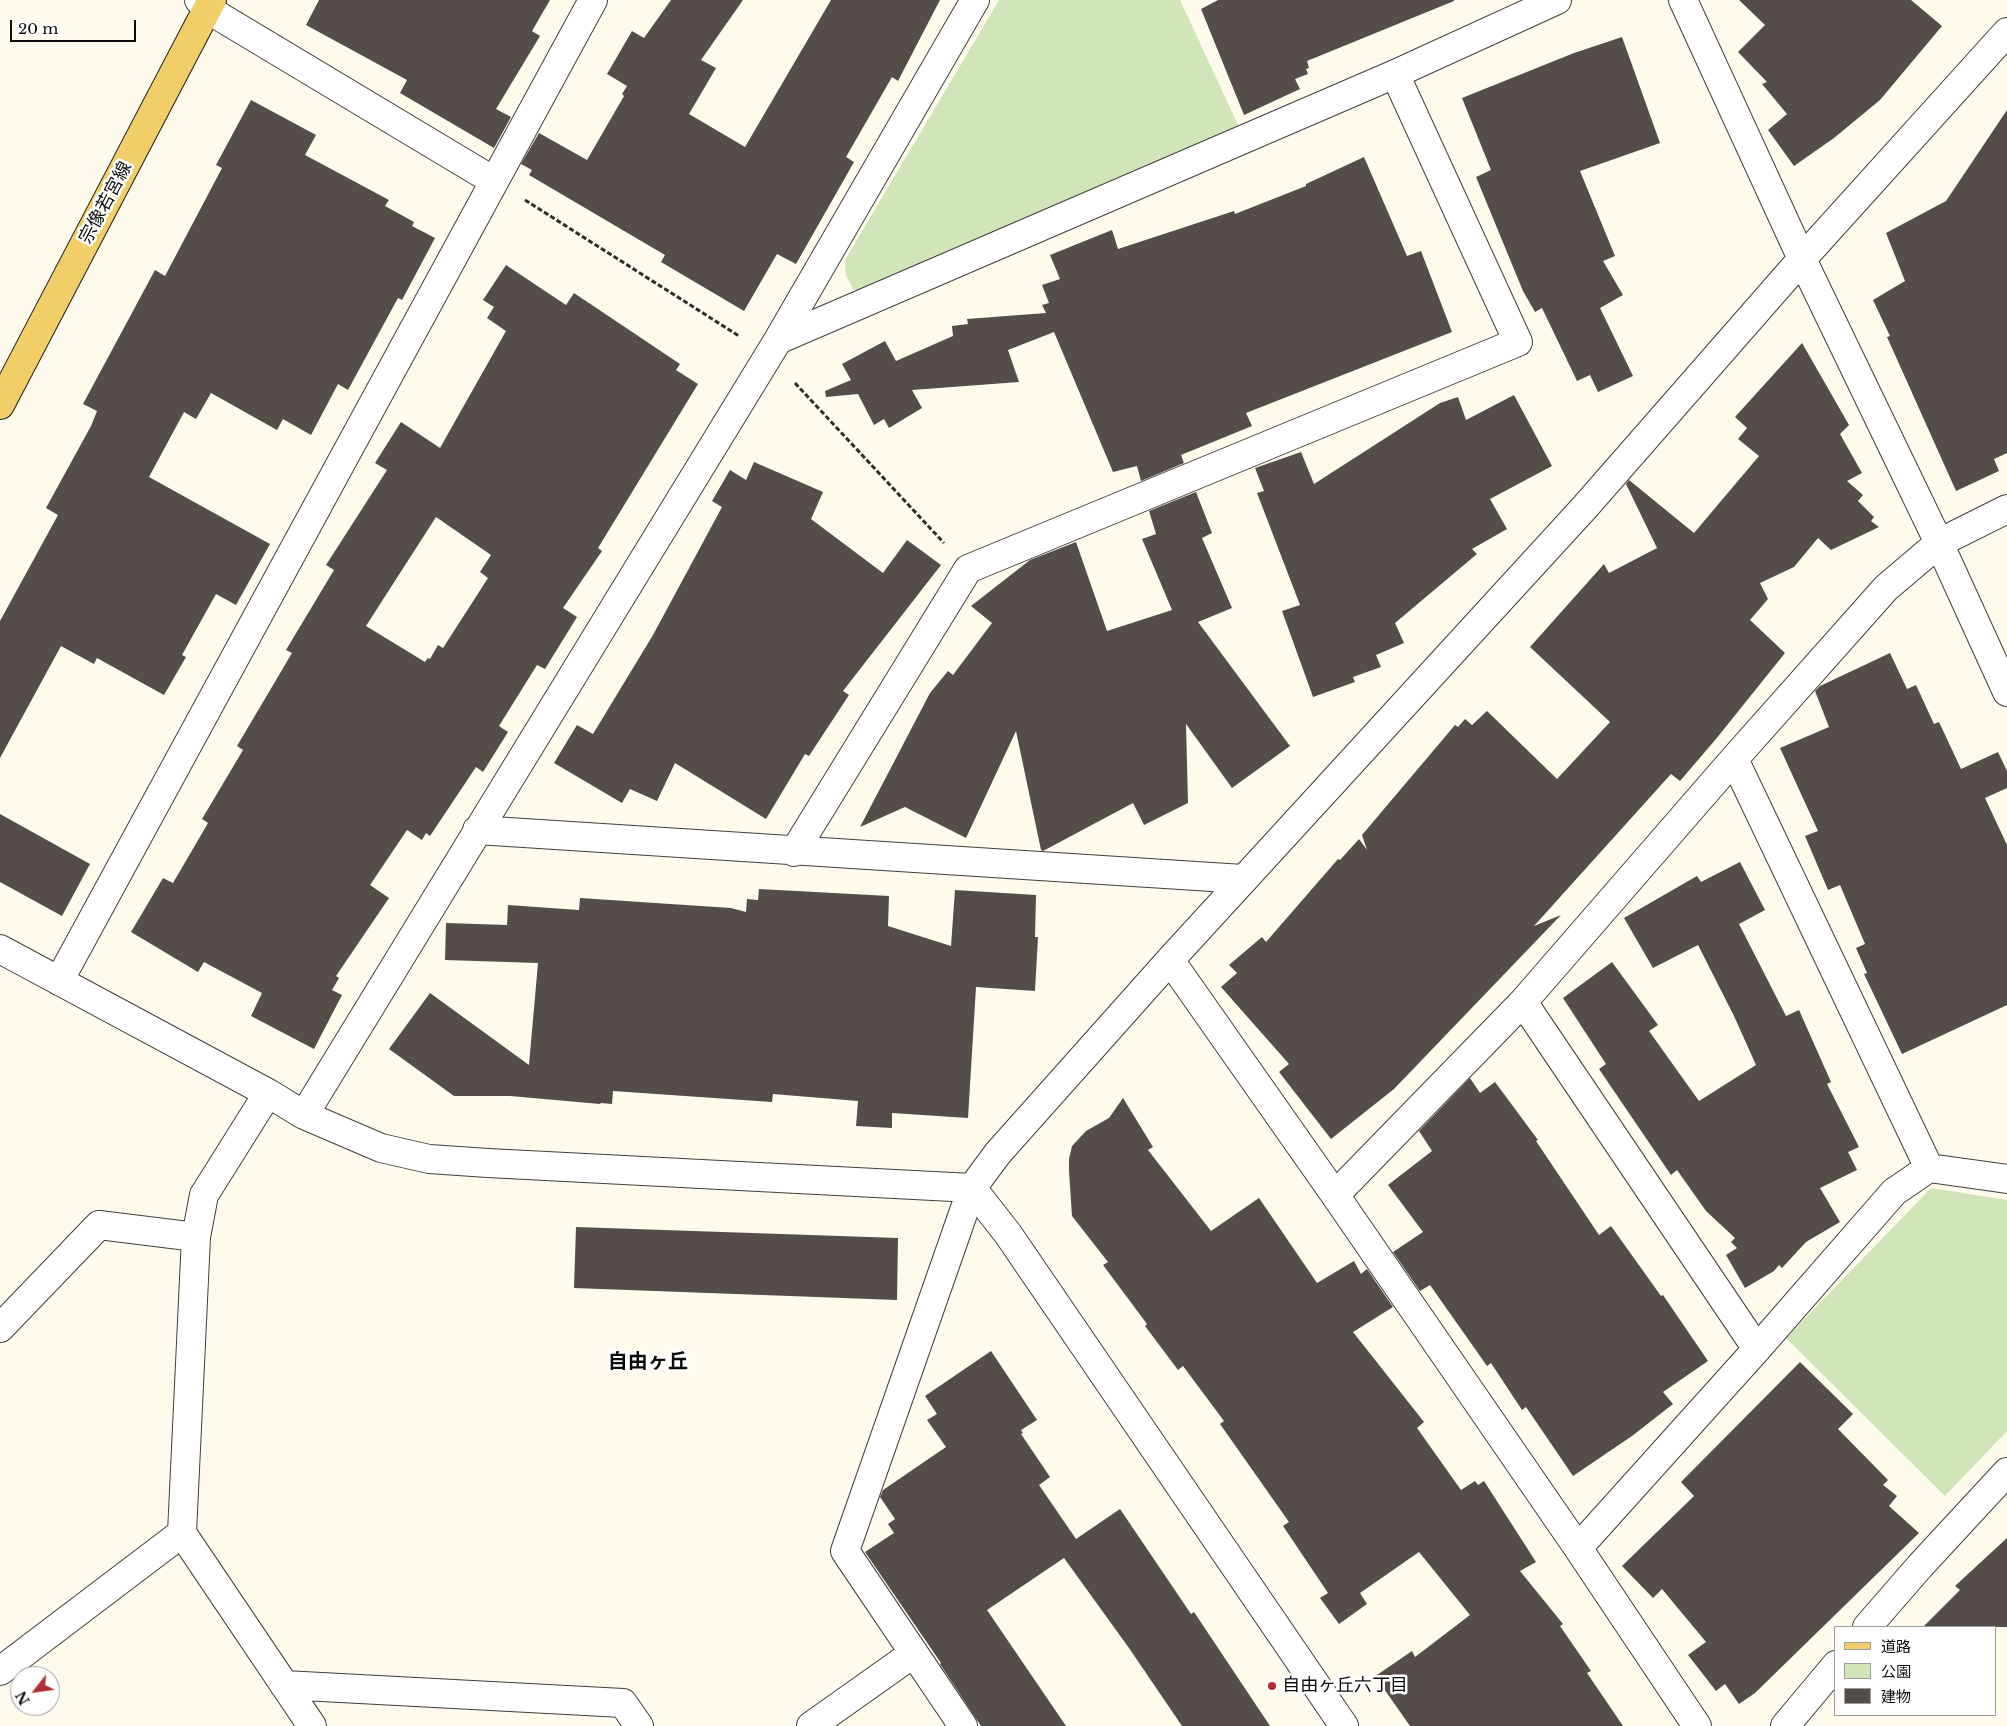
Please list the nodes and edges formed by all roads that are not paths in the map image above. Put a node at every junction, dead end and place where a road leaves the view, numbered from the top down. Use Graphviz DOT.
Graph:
graph roads {
  1 [pos="593,0"];
  2 [pos="975,0"];
  3 [pos="1557,0"];
  4 [pos="1683,0"];
  5 [pos="206,3"];
  6 [pos="2007,32"];
  7 [pos="1998,60"];
  8 [pos="1395,74"];
  9 [pos="494,181"];
  10 [pos="1802,260"];
  11 [pos="778,340"];
  12 [pos="0,405"];
  13 [pos="2007,509"];
  14 [pos="1939,543"];
  15 [pos="2007,692"];
  16 [pos="1734,759"];
  17 [pos="477,830"];
  18 [pos="794,852"];
  19 [pos="1243,879"];
  20 [pos="0,949"];
  21 [pos="1170,960"];
  22 [pos="58,981"];
  23 [pos="1523,1002"];
  24 [pos="268,1093"];
  25 [pos="304,1115"];
  26 [pos="1929,1168"];
  27 [pos="2007,1180"];
  28 [pos="972,1188"];
  29 [pos="1335,1195"];
  30 [pos="196,1238"];
  31 [pos="0,1328"];
  32 [pos="1757,1349"];
  33 [pos="2007,1472"];
  34 [pos="182,1534"];
  35 [pos="1578,1548"];
  36 [pos="1869,1626"];
  37 [pos="914,1653"];
  38 [pos="1834,1667"];
  39 [pos="0,1671"];
  40 [pos="284,1685"];
  41 [pos="312,1726"];
  42 [pos="639,1726"];
  43 [pos="811,1726"];
  44 [pos="963,1726"];
  45 [pos="1344,1726"];
  46 [pos="1697,1726"];
  47 [pos="1785,1726"];
  1 -- 9 [label="street"];
  2 -- 11 [label="street"];
  3 -- 8 [label="street"];
  4 -- 10 [label="street"];
  5 -- 9 [label="street"];
  5 -- 12 [label="main road, 宗像若宮線"];
  6 -- 7 [label="street"];
  7 -- 10 [label="street"];
  8 -- 11 [label="street"];
  8 -- 18 [label="street"];
  9 -- 22 [label="street"];
  10 -- 14 [label="street"];
  10 -- 19 [label="street"];
  11 -- 17 [label="street"];
  13 -- 14 [label="street"];
  14 -- 15 [label="street"];
  14 -- 16 [label="street"];
  16 -- 23 [label="street"];
  16 -- 26 [label="street"];
  17 -- 18 [label="street"];
  17 -- 25 [label="street"];
  18 -- 19 [label="street"];
  19 -- 21 [label="street"];
  20 -- 22 [label="street"];
  21 -- 28 [label="street"];
  21 -- 29 [label="street"];
  22 -- 24 [label="street"];
  23 -- 29 [label="street"];
  23 -- 32 [label="street"];
  24 -- 25 [label="street"];
  24 -- 30 [label="street"];
  25 -- 28 [label="street"];
  26 -- 27 [label="street"];
  26 -- 32 [label="street"];
  28 -- 37 [label="street"];
  28 -- 45 [label="street"];
  29 -- 35 [label="street"];
  30 -- 31 [label="street"];
  30 -- 34 [label="street"];
  32 -- 35 [label="street"];
  33 -- 36 [label="street"];
  34 -- 39 [label="street"];
  34 -- 40 [label="street"];
  35 -- 46 [label="street"];
  37 -- 43 [label="street"];
  37 -- 44 [label="street"];
  38 -- 47 [label="street"];
  40 -- 41 [label="street"];
  40 -- 42 [label="street"];
}
